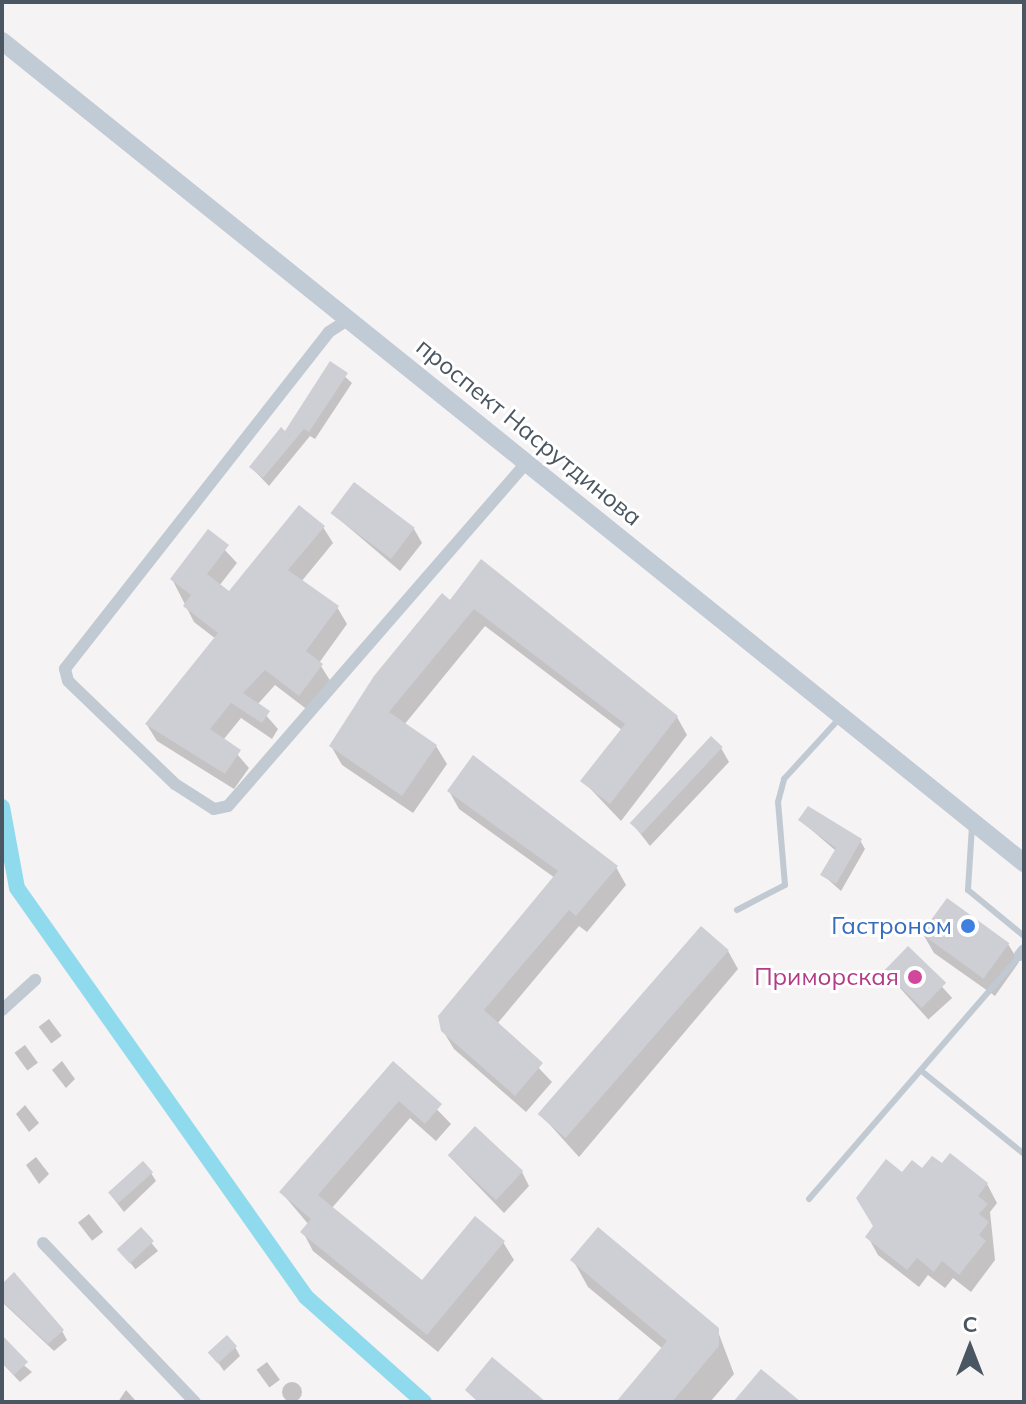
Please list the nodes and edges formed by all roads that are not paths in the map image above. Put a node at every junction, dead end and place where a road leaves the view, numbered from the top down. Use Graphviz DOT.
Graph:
graph roads {
  1 [pos="6,52"];
  2 [pos="349,319"];
  3 [pos="528,461"];
  4 [pos="842,717"];
  5 [pos="972,823"];
  6 [pos="1024,863"];
  7 [pos="737,910"];
  8 [pos="1024,936"];
  9 [pos="1022,952"];
  10 [pos="35,980"];
  11 [pos="2,1010"];
  12 [pos="924,1073"];
  13 [pos="1024,1154"];
  14 [pos="809,1199"];
  15 [pos="43,1243"];
  16 [pos="195,1402"];
  1 -- 2 [label="main road, проспект Насрутдинова"];
  2 -- 3 [label="main road, проспект Насрутдинова"];
  2 -- 3 [label="street"];
  3 -- 4 [label="main road, проспект Насрутдинова"];
  4 -- 5 [label="main road, проспект Насрутдинова"];
  4 -- 7 [label="lane"];
  5 -- 6 [label="main road, проспект Насрутдинова"];
  5 -- 8 [label="lane"];
  9 -- 12 [label="lane"];
  10 -- 11 [label="street"];
  12 -- 13 [label="lane"];
  12 -- 14 [label="lane"];
  15 -- 16 [label="street"];
}
